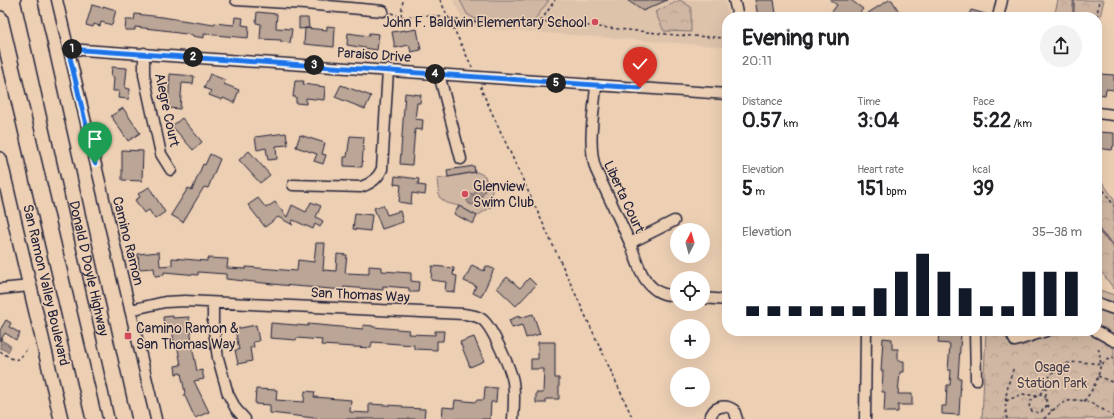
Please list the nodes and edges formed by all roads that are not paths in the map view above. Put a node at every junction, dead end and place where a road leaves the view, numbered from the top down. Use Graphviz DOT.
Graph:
graph roads {
  1 [pos="29,0"];
  2 [pos="57,0"];
  3 [pos="236,0"];
  4 [pos="734,0"];
  5 [pos="1002,0"];
  6 [pos="305,2"];
  7 [pos="383,11"];
  8 [pos="737,12"];
  9 [pos="999,12"];
  10 [pos="0,19"];
  11 [pos="68,49"];
  12 [pos="144,53"];
  13 [pos="388,70"];
  14 [pos="439,74"];
  15 [pos="596,86"];
  16 [pos="722,94"];
  17 [pos="1102,114"];
  18 [pos="1114,115"];
  19 [pos="0,159"];
  20 [pos="461,159"];
  21 [pos="171,170"];
  22 [pos="293,185"];
  23 [pos="674,221"];
  24 [pos="630,243"];
  25 [pos="30,286"];
  26 [pos="0,289"];
  27 [pos="670,296"];
  28 [pos="710,299"];
  29 [pos="722,300"];
  30 [pos="213,303"];
  31 [pos="1102,305"];
  32 [pos="1114,309"];
  33 [pos="130,310"];
  34 [pos="1102,334"];
  35 [pos="866,336"];
  36 [pos="975,336"];
  37 [pos="1012,336"];
  38 [pos="1030,336"];
  39 [pos="1114,341"];
  40 [pos="976,380"];
  41 [pos="61,419"];
  42 [pos="94,419"];
  43 [pos="123,419"];
  44 [pos="156,419"];
  45 [pos="245,419"];
  46 [pos="513,419"];
  47 [pos="710,419"];
  48 [pos="737,419"];
  49 [pos="865,419"];
  1 -- 43 [label="highway, Donald D Doyle Highway"];
  2 -- 11 [label="street, Camino Ramon"];
  3 -- 6 [label="street"];
  4 -- 8 [label="street"];
  5 -- 9 [label="street"];
  6 -- 7 [label="street"];
  10 -- 42 [label="highway"];
  11 -- 12 [label="street, Paraiso Drive"];
  11 -- 33 [label="street, Camino Ramon"];
  12 -- 13 [label="street, Paraiso Drive"];
  12 -- 21 [label="street, Alegre Court"];
  13 -- 14 [label="street, Paraiso Drive"];
  13 -- 22 [label="street"];
  14 -- 15 [label="street, Paraiso Drive"];
  14 -- 20 [label="street"];
  15 -- 16 [label="street, Paraiso Drive"];
  15 -- 24 [label="street, Liberta Court"];
  17 -- 18 [label="street"];
  19 -- 25 [label="main road, San Ramon Valley Boulevard"];
  23 -- 24 [label="street"];
  24 -- 27 [label="street, Liberta Court"];
  25 -- 26 [label="street"];
  25 -- 41 [label="main road, San Ramon Valley Boulevard"];
  28 -- 29 [label="street"];
  30 -- 33 [label="street, San Thomas Way"];
  30 -- 45 [label="street"];
  30 -- 46 [label="street, San Thomas Way"];
  31 -- 32 [label="street"];
  33 -- 44 [label="street, Camino Ramon"];
  34 -- 39 [label="street"];
  35 -- 49 [label="street"];
  36 -- 40 [label="street"];
  37 -- 38 [label="street"];
  47 -- 48 [label="street"];
}
